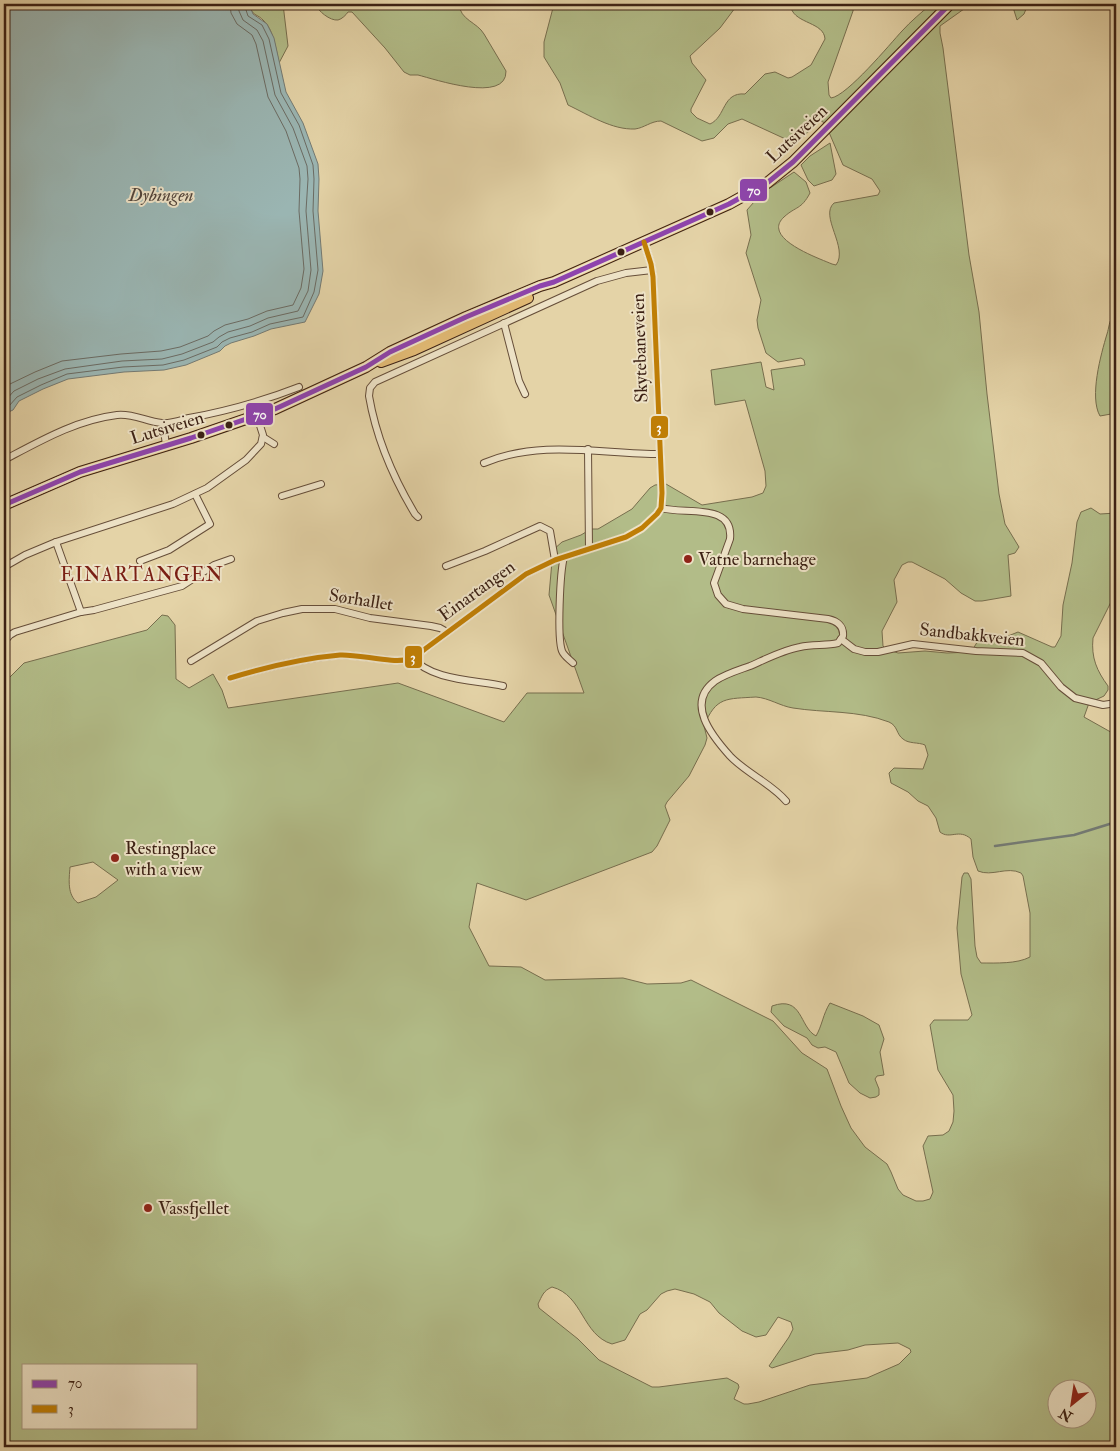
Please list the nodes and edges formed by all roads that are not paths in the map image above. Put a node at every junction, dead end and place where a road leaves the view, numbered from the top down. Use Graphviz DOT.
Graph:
graph roads {
  1 [pos="950,4"];
  2 [pos="644,242"];
  3 [pos="652,270"];
  4 [pos="504,323"];
  5 [pos="299,387"];
  6 [pos="525,394"];
  7 [pos="257,416"];
  8 [pos="163,423"];
  9 [pos="263,437"];
  10 [pos="274,444"];
  11 [pos="166,445"];
  12 [pos="588,449"];
  13 [pos="660,454"];
  14 [pos="4,460"];
  15 [pos="484,463"];
  16 [pos="321,484"];
  17 [pos="195,494"];
  18 [pos="282,496"];
  19 [pos="4,505"];
  20 [pos="660,508"];
  21 [pos="418,517"];
  22 [pos="56,542"];
  23 [pos="589,549"];
  24 [pos="564,557"];
  25 [pos="231,559"];
  26 [pos="555,560"];
  27 [pos="140,561"];
  28 [pos="446,566"];
  29 [pos="4,567"];
  30 [pos="81,612"];
  31 [pos="446,632"];
  32 [pos="841,639"];
  33 [pos="4,642"];
  34 [pos="412,657"];
  35 [pos="191,661"];
  36 [pos="573,663"];
  37 [pos="230,678"];
  38 [pos="503,686"];
  39 [pos="1116,703"];
  40 [pos="786,801"];
  1 -- 2 [label="main road, Lutsiveien"];
  2 -- 3 [label="street, Skytebaneveien"];
  2 -- 7 [label="main road, Lutsiveien"];
  3 -- 4 [label="street"];
  3 -- 13 [label="street, Skytebaneveien"];
  4 -- 6 [label="street"];
  4 -- 21 [label="street"];
  5 -- 8 [label="street"];
  7 -- 9 [label="street"];
  7 -- 11 [label="main road, Lutsiveien"];
  8 -- 11 [label="street"];
  8 -- 14 [label="street"];
  9 -- 10 [label="street"];
  9 -- 17 [label="street"];
  11 -- 19 [label="main road, Lutsiveien"];
  12 -- 13 [label="street"];
  12 -- 15 [label="street"];
  12 -- 23 [label="street"];
  13 -- 20 [label="street, Skytebaneveien"];
  16 -- 18 [label="street"];
  17 -- 22 [label="street"];
  17 -- 27 [label="street"];
  20 -- 23 [label="street, Einartangen"];
  20 -- 32 [label="street"];
  22 -- 29 [label="street"];
  22 -- 30 [label="street"];
  23 -- 24 [label="street, Einartangen"];
  24 -- 26 [label="street, Einartangen"];
  24 -- 36 [label="street"];
  25 -- 30 [label="street"];
  26 -- 28 [label="street"];
  26 -- 31 [label="street, Einartangen"];
  30 -- 33 [label="street"];
  31 -- 34 [label="street, Einartangen"];
  31 -- 35 [label="street, Sørhallet"];
  32 -- 39 [label="street, Sandbakkveien"];
  32 -- 40 [label="street"];
  34 -- 37 [label="street"];
  34 -- 38 [label="street"];
}
